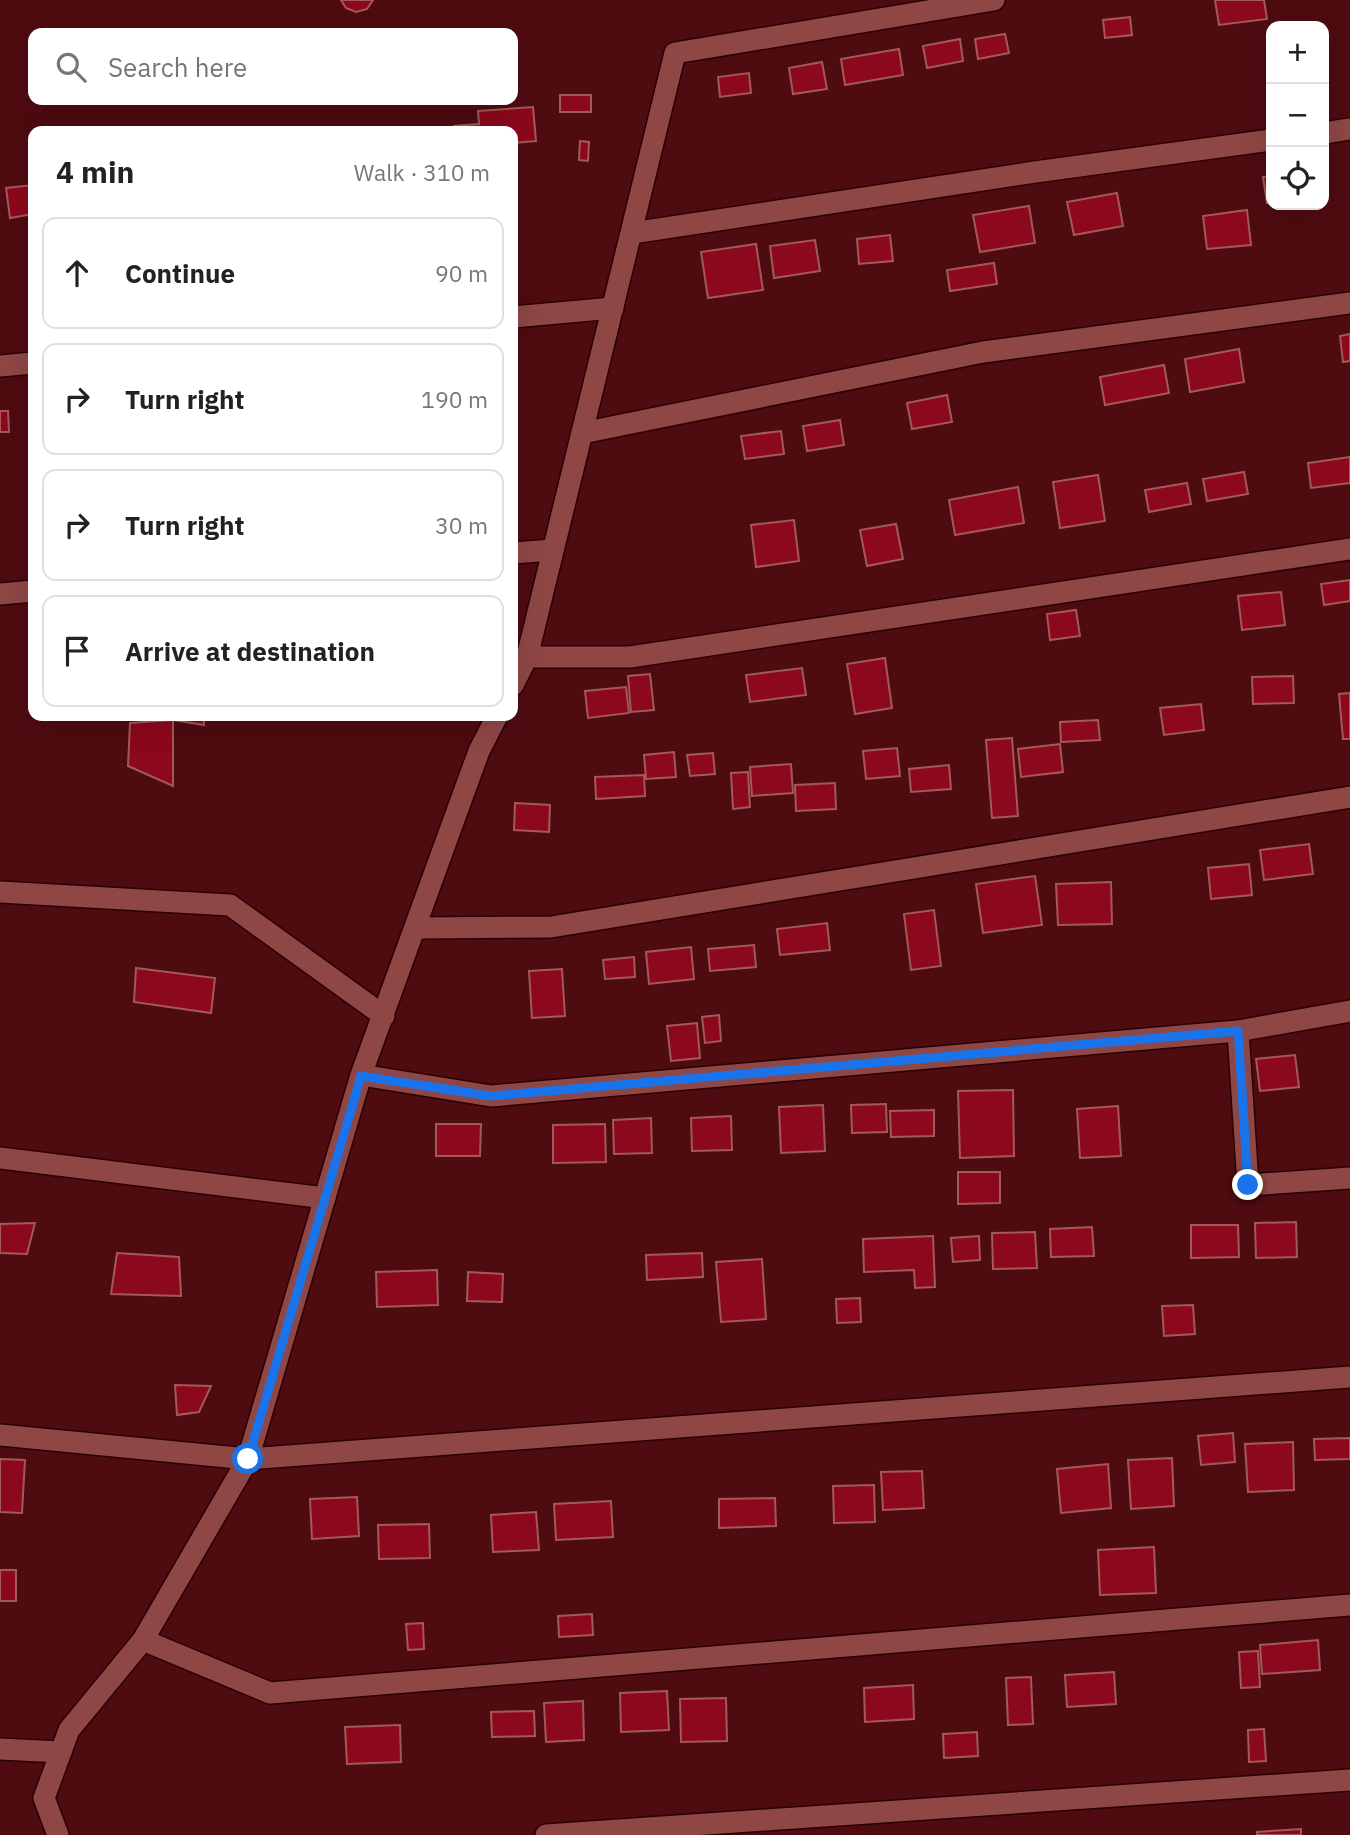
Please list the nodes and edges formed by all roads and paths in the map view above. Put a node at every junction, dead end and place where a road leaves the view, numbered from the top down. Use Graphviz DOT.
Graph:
graph roads {
  1 [pos="994,0"];
  2 [pos="1350,130"];
  3 [pos="1329,132"];
  4 [pos="1266,141"];
  5 [pos="632,233"];
  6 [pos="1350,303"];
  7 [pos="613,307"];
  8 [pos="518,316"];
  9 [pos="28,363"];
  10 [pos="0,366"];
  11 [pos="582,433"];
  12 [pos="1350,549"];
  13 [pos="553,550"];
  14 [pos="518,553"];
  15 [pos="28,591"];
  16 [pos="0,594"];
  17 [pos="527,657"];
  18 [pos="518,675"];
  19 [pos="494,721"];
  20 [pos="1350,797"];
  21 [pos="0,892"];
  22 [pos="416,928"];
  23 [pos="1350,1011"];
  24 [pos="384,1016"];
  25 [pos="1238,1031"];
  26 [pos="361,1076"];
  27 [pos="0,1158"];
  28 [pos="1350,1178"];
  29 [pos="325,1198"];
  30 [pos="1350,1377"];
  31 [pos="0,1435"];
  32 [pos="248,1459"];
  33 [pos="1350,1605"];
  34 [pos="143,1640"];
  35 [pos="0,1749"];
  36 [pos="61,1752"];
  37 [pos="1350,1780"];
  38 [pos="58,1835"];
  39 [pos="545,1835"];
  1 -- 5 [label="street"];
  2 -- 3 [label="street"];
  4 -- 5 [label="street"];
  5 -- 7 [label="street"];
  6 -- 11 [label="street"];
  7 -- 8 [label="street"];
  7 -- 11 [label="street"];
  9 -- 10 [label="street"];
  11 -- 13 [label="street"];
  12 -- 17 [label="street"];
  13 -- 14 [label="street"];
  13 -- 17 [label="street"];
  15 -- 16 [label="street"];
  17 -- 18 [label="street"];
  19 -- 22 [label="street"];
  20 -- 22 [label="street"];
  21 -- 24 [label="street"];
  22 -- 24 [label="street"];
  23 -- 25 [label="street"];
  24 -- 26 [label="street"];
  25 -- 26 [label="street"];
  25 -- 28 [label="street"];
  26 -- 29 [label="street"];
  27 -- 29 [label="street"];
  29 -- 32 [label="street"];
  30 -- 32 [label="street"];
  31 -- 32 [label="street"];
  32 -- 34 [label="street"];
  33 -- 34 [label="street"];
  34 -- 36 [label="street"];
  35 -- 36 [label="street"];
  36 -- 38 [label="street"];
  37 -- 39 [label="street"];
}
